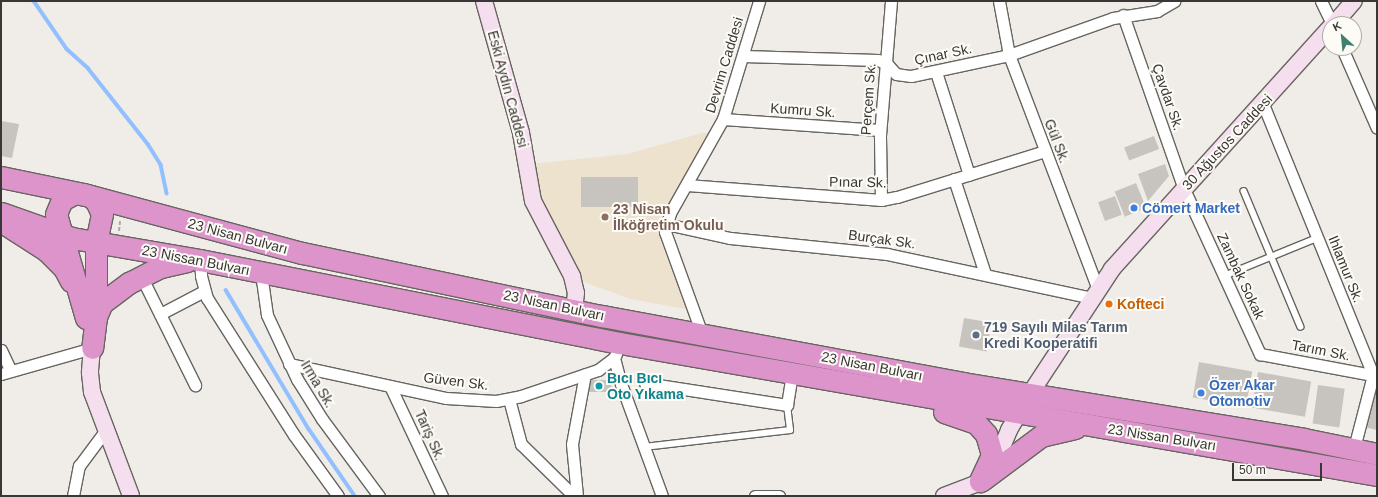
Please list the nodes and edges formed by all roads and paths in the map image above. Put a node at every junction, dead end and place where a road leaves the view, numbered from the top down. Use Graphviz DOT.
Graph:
graph roads {
  1 [pos="484,1"];
  2 [pos="759,1"];
  3 [pos="891,1"];
  4 [pos="999,1"];
  5 [pos="1174,1"];
  6 [pos="1321,1"];
  7 [pos="1354,1"];
  8 [pos="1123,15"];
  9 [pos="1329,16"];
  10 [pos="1340,16"];
  11 [pos="1322,37"];
  12 [pos="1009,55"];
  13 [pos="743,56"];
  14 [pos="1346,56"];
  15 [pos="885,63"];
  16 [pos="936,72"];
  17 [pos="1263,104"];
  18 [pos="724,119"];
  19 [pos="1377,128"];
  20 [pos="880,130"];
  21 [pos="1045,151"];
  22 [pos="969,175"];
  23 [pos="1,177"];
  24 [pos="954,180"];
  25 [pos="688,185"];
  26 [pos="1184,189"];
  27 [pos="1244,191"];
  28 [pos="83,194"];
  29 [pos="881,200"];
  30 [pos="122,204"];
  31 [pos="1,212"];
  32 [pos="1,222"];
  33 [pos="666,224"];
  34 [pos="63,231"];
  35 [pos="98,234"];
  36 [pos="1317,238"];
  37 [pos="116,246"];
  38 [pos="1272,257"];
  39 [pos="200,260"];
  40 [pos="261,273"];
  41 [pos="985,274"];
  42 [pos="141,276"];
  43 [pos="1224,276"];
  44 [pos="296,280"];
  45 [pos="204,291"];
  46 [pos="1095,294"];
  47 [pos="574,310"];
  48 [pos="160,314"];
  49 [pos="91,318"];
  50 [pos="1301,327"];
  51 [pos="702,334"];
  52 [pos="92,348"];
  53 [pos="1,350"];
  54 [pos="617,351"];
  55 [pos="1260,354"];
  56 [pos="289,364"];
  57 [pos="6,372"];
  58 [pos="585,374"];
  59 [pos="792,374"];
  60 [pos="1375,376"];
  61 [pos="645,383"];
  62 [pos="194,385"];
  63 [pos="390,386"];
  64 [pos="860,386"];
  65 [pos="1030,394"];
  66 [pos="509,399"];
  67 [pos="787,405"];
  68 [pos="1018,414"];
  69 [pos="1092,426"];
  70 [pos="106,431"];
  71 [pos="644,447"];
  72 [pos="1354,448"];
  73 [pos="1377,454"];
  74 [pos="1377,475"];
  75 [pos="980,481"];
  76 [pos="73,496"];
  77 [pos="131,496"];
  78 [pos="338,496"];
  79 [pos="379,496"];
  80 [pos="442,496"];
  81 [pos="574,496"];
  82 [pos="577,496"];
  83 [pos="662,496"];
  84 [pos="755,496"];
  85 [pos="779,496"];
  86 [pos="944,496"];
  1 -- 47 [label="street, Eski Aydın Caddesi"];
  2 -- 13 [label="street, Devrim Caddesi"];
  3 -- 15 [label="street, Perçem Sk."];
  4 -- 12 [label="street, Gül Sk."];
  5 -- 8 [label="street, Çınar Sk."];
  6 -- 9 [label="street"];
  7 -- 10 [label="street"];
  8 -- 12 [label="street, Çınar Sk."];
  8 -- 26 [label="street, Çavdar Sk."];
  11 -- 17 [label="street, 30 Ağustos Caddesi"];
  12 -- 16 [label="street, Çınar Sk."];
  12 -- 21 [label="street, Gül Sk."];
  13 -- 15 [label="street, Çınar Sk."];
  13 -- 18 [label="street, Devrim Caddesi"];
  14 -- 19 [label="street"];
  15 -- 16 [label="street, Çınar Sk."];
  15 -- 20 [label="street, Perçem Sk."];
  16 -- 22 [label="street"];
  17 -- 26 [label="street, 30 Ağustos Caddesi"];
  17 -- 36 [label="street, Ihlamur Sk."];
  18 -- 20 [label="street, Kumru Sk."];
  18 -- 25 [label="street, Devrim Caddesi"];
  20 -- 29 [label="street, Perçem Sk."];
  21 -- 22 [label="street, Pınar Sk."];
  21 -- 46 [label="street, Gül Sk."];
  22 -- 24 [label="street, Pınar Sk."];
  23 -- 28 [label="highway, 23 Nisan Bulvarı"];
  24 -- 29 [label="street, Pınar Sk."];
  24 -- 41 [label="street"];
  25 -- 29 [label="street, Pınar Sk."];
  25 -- 33 [label="street, Devrim Caddesi"];
  26 -- 43 [label="street, Zambak Sokak"];
  26 -- 46 [label="street, 30 Ağustos Caddesi"];
  27 -- 38 [label="lane"];
  28 -- 30 [label="highway, 23 Nisan Bulvarı"];
  28 -- 34 [label="highway"];
  28 -- 35 [label="highway"];
  30 -- 37 [label="path"];
  30 -- 47 [label="highway, 23 Nisan Bulvarı"];
  31 -- 34 [label="highway"];
  32 -- 49 [label="highway"];
  33 -- 41 [label="street, Burçak Sk."];
  33 -- 51 [label="street"];
  34 -- 35 [label="highway"];
  34 -- 49 [label="highway"];
  35 -- 37 [label="highway, 23 Nissan Bulvarı"];
  35 -- 49 [label="highway"];
  36 -- 38 [label="lane"];
  36 -- 60 [label="street, Ihlamur Sk."];
  37 -- 39 [label="highway, 23 Nissan Bulvarı"];
  38 -- 43 [label="lane"];
  38 -- 50 [label="lane"];
  39 -- 40 [label="highway, 23 Nissan Bulvarı"];
  39 -- 42 [label="highway"];
  39 -- 45 [label="street"];
  40 -- 44 [label="highway, 23 Nissan Bulvarı"];
  40 -- 56 [label="street, Irma Sk."];
  41 -- 46 [label="street, Burçak Sk."];
  42 -- 48 [label="street"];
  42 -- 49 [label="highway"];
  43 -- 55 [label="street, Zambak Sokak"];
  44 -- 54 [label="highway, 23 Nisan Bulvarı"];
  45 -- 48 [label="street"];
  45 -- 78 [label="street"];
  46 -- 65 [label="street, 30 Ağustos Caddesi"];
  47 -- 51 [label="highway, 23 Nisan Bulvarı"];
  48 -- 62 [label="street"];
  49 -- 52 [label="highway"];
  51 -- 65 [label="highway, 23 Nisan Bulvarı"];
  52 -- 57 [label="street"];
  52 -- 70 [label="street"];
  53 -- 57 [label="street"];
  54 -- 58 [label="street, Güven Sk."];
  54 -- 59 [label="highway, 23 Nisan Bulvarı"];
  54 -- 71 [label="street"];
  55 -- 60 [label="street, Tarım Sk."];
  56 -- 63 [label="street, Güven Sk."];
  56 -- 79 [label="street, Irma Sk."];
  58 -- 66 [label="street, Güven Sk."];
  58 -- 82 [label="street"];
  59 -- 64 [label="highway, 23 Nisan Bulvarı"];
  59 -- 67 [label="street"];
  60 -- 72 [label="street"];
  61 -- 67 [label="street"];
  63 -- 66 [label="street, Güven Sk."];
  63 -- 80 [label="street, Tariş Sk."];
  64 -- 68 [label="highway, 23 Nisan Bulvarı"];
  64 -- 75 [label="highway"];
  65 -- 68 [label="street, 30 Ağustos Caddesi"];
  65 -- 72 [label="highway, 23 Nissan Bulvarı"];
  66 -- 81 [label="street"];
  67 -- 71 [label="lane"];
  68 -- 69 [label="highway, 23 Nissan Bulvarı"];
  68 -- 75 [label="street, 30 Ağustos Caddesi"];
  69 -- 74 [label="highway, 23 Nissan Bulvarı"];
  69 -- 75 [label="highway"];
  70 -- 76 [label="street"];
  70 -- 77 [label="street"];
  71 -- 83 [label="street"];
  72 -- 73 [label="highway, 23 Nissan Bulvarı"];
  75 -- 86 [label="street"];
  84 -- 85 [label="street"];
}
